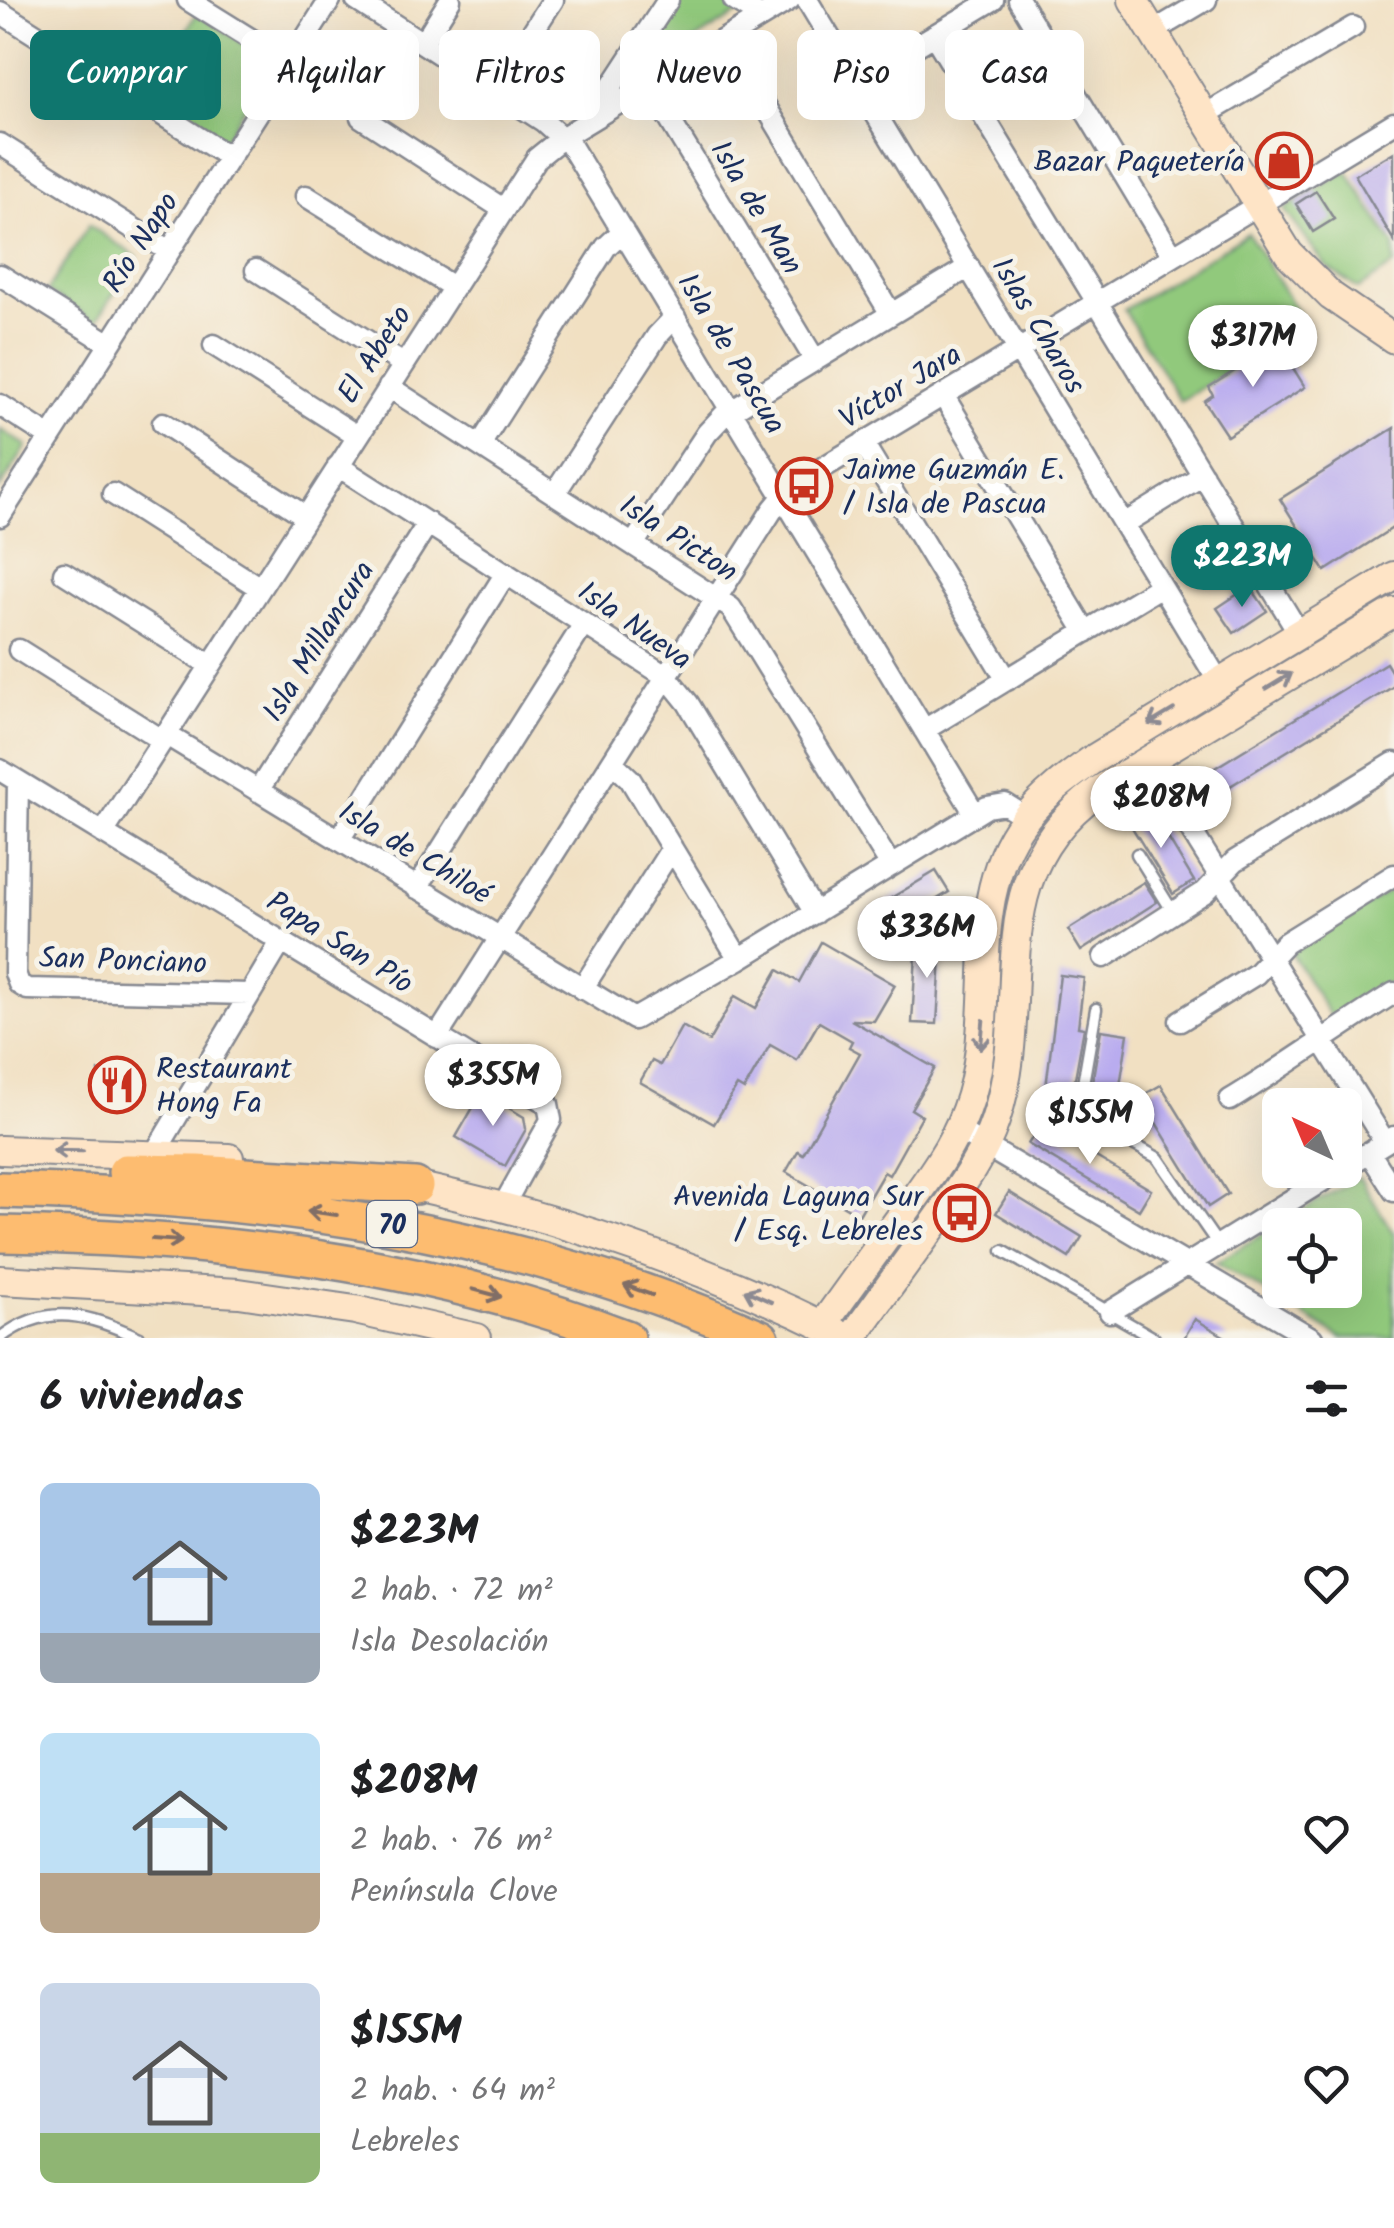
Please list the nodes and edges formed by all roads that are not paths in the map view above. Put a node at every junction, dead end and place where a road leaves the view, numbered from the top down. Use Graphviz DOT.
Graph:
graph roads {
  1 [pos="188,0"];
  2 [pos="330,0"];
  3 [pos="356,0"];
  4 [pos="450,0"];
  5 [pos="553,0"];
  6 [pos="668,0"];
  7 [pos="734,0"];
  8 [pos="789,0"];
  9 [pos="807,0"];
  10 [pos="994,0"];
  11 [pos="1019,0"];
  12 [pos="1132,0"];
  13 [pos="1206,0"];
  14 [pos="0,12"];
  15 [pos="760,17"];
  16 [pos="1352,26"];
  17 [pos="311,30"];
  18 [pos="534,30"];
  19 [pos="738,30"];
  20 [pos="825,30"];
  21 [pos="1152,32"];
  22 [pos="241,34"];
  23 [pos="934,35"];
  24 [pos="925,40"];
  25 [pos="423,43"];
  26 [pos="439,53"];
  27 [pos="620,102"];
  28 [pos="1202,116"];
  29 [pos="253,120"];
  30 [pos="366,120"];
  31 [pos="538,120"];
  32 [pos="670,120"];
  33 [pos="774,120"];
  34 [pos="879,120"];
  35 [pos="589,121"];
  36 [pos="1394,122"];
  37 [pos="563,137"];
  38 [pos="0,144"];
  39 [pos="229,157"];
  40 [pos="306,196"];
  41 [pos="1257,205"];
  42 [pos="503,209"];
  43 [pos="623,231"];
  44 [pos="169,252"];
  45 [pos="1173,256"];
  46 [pos="968,267"];
  47 [pos="256,270"];
  48 [pos="0,274"];
  49 [pos="453,287"];
  50 [pos="1097,302"];
  51 [pos="891,314"];
  52 [pos="675,317"];
  53 [pos="1394,338"];
  54 [pos="110,344"];
  55 [pos="214,345"];
  56 [pos="1018,350"];
  57 [pos="815,360"];
  58 [pos="403,364"];
  59 [pos="388,387"];
  60 [pos="943,395"];
  61 [pos="0,405"];
  62 [pos="731,410"];
  63 [pos="162,423"];
  64 [pos="357,436"];
  65 [pos="50,437"];
  66 [pos="863,443"];
  67 [pos="480,445"];
  68 [pos="338,466"];
  69 [pos="1203,475"];
  70 [pos="555,493"];
  71 [pos="114,494"];
  72 [pos="783,496"];
  73 [pos="0,516"];
  74 [pos="306,516"];
  75 [pos="428,524"];
  76 [pos="1124,524"];
  77 [pos="634,544"];
  78 [pos="64,573"];
  79 [pos="506,574"];
  80 [pos="1394,576"];
  81 [pos="1161,586"];
  82 [pos="260,588"];
  83 [pos="718,596"];
  84 [pos="1394,612"];
  85 [pos="584,624"];
  86 [pos="1086,632"];
  87 [pos="1300,634"];
  88 [pos="19,650"];
  89 [pos="210,664"];
  90 [pos="666,677"];
  91 [pos="1007,680"];
  92 [pos="1219,682"];
  93 [pos="924,730"];
  94 [pos="164,737"];
  95 [pos="1148,760"];
  96 [pos="612,762"];
  97 [pos="1394,763"];
  98 [pos="9,776"];
  99 [pos="258,791"];
  100 [pos="974,814"];
  101 [pos="1026,817"];
  102 [pos="103,833"];
  103 [pos="338,840"];
  104 [pos="672,848"];
  105 [pos="1136,854"];
  106 [pos="891,866"];
  107 [pos="1220,876"];
  108 [pos="1394,876"];
  109 [pos="416,888"];
  110 [pos="1174,912"];
  111 [pos="815,913"];
  112 [pos="500,938"];
  113 [pos="282,942"];
  114 [pos="1104,957"];
  115 [pos="1271,958"];
  116 [pos="739,959"];
  117 [pos="582,989"];
  118 [pos="1394,993"];
  119 [pos="250,994"];
  120 [pos="1096,1009"];
  121 [pos="1180,1022"];
  122 [pos="437,1037"];
  123 [pos="1322,1040"];
  124 [pos="1230,1100"];
  125 [pos="958,1130"];
  126 [pos="1383,1143"];
  127 [pos="985,1146"];
  128 [pos="0,1150"];
  129 [pos="155,1153"];
  130 [pos="415,1186"];
  131 [pos="1311,1188"];
  132 [pos="3,1190"];
  133 [pos="1394,1191"];
  134 [pos="502,1208"];
  135 [pos="0,1234"];
  136 [pos="1219,1246"];
  137 [pos="1002,1251"];
  138 [pos="1189,1264"];
  139 [pos="0,1280"];
  140 [pos="1110,1312"];
  141 [pos="840,1334"];
  142 [pos="0,1338"];
  143 [pos="140,1338"];
  144 [pos="477,1338"];
  145 [pos="626,1338"];
  146 [pos="761,1338"];
  147 [pos="1154,1338"];
  148 [pos="1312,1338"];
  1 -- 22 [label="street"];
  2 -- 17 [label="street, Río Napo"];
  3 -- 25 [label="street, Isla de Pascua"];
  4 -- 25 [label="street"];
  5 -- 18 [label="street"];
  6 -- 35 [label="street"];
  7 -- 15 [label="street"];
  8 -- 15 [label="street, El Abeto"];
  9 -- 20 [label="street, Islas Charos"];
  10 -- 23 [label="street"];
  11 -- 45 [label="street"];
  12 -- 21 [label="street"];
  13 -- 21 [label="street"];
  14 -- 39 [label="street"];
  15 -- 19 [label="street, El Abeto"];
  16 -- 28 [label="street"];
  21 -- 28 [label="street"];
  23 -- 24 [label="street"];
  23 -- 50 [label="street"];
  25 -- 26 [label="street, Isla de Pascua"];
  27 -- 35 [label="street, El Abeto"];
  28 -- 41 [label="street"];
  29 -- 39 [label="street, Río Napo"];
  30 -- 42 [label="street"];
  31 -- 37 [label="street, Isla de Pascua"];
  32 -- 57 [label="street, Isla de Man"];
  33 -- 51 [label="street"];
  34 -- 46 [label="street, Islas Charos"];
  35 -- 37 [label="street, El Abeto"];
  36 -- 41 [label="street, Víctor Jara"];
  37 -- 42 [label="street, El Abeto"];
  37 -- 43 [label="street, Isla de Pascua"];
  38 -- 44 [label="street"];
  39 -- 44 [label="street, Río Napo"];
  40 -- 49 [label="street"];
  41 -- 45 [label="street, Víctor Jara"];
  41 -- 53 [label="street"];
  42 -- 49 [label="street, El Abeto"];
  43 -- 52 [label="street, Isla de Pascua"];
  43 -- 67 [label="street"];
  44 -- 54 [label="street, Río Napo"];
  45 -- 50 [label="street, Víctor Jara"];
  46 -- 51 [label="street"];
  46 -- 56 [label="street, Islas Charos"];
  47 -- 58 [label="street"];
  48 -- 54 [label="street"];
  49 -- 58 [label="street, El Abeto"];
  50 -- 56 [label="street, Víctor Jara"];
  50 -- 69 [label="street"];
  51 -- 57 [label="street"];
  52 -- 62 [label="street, Isla de Pascua"];
  52 -- 70 [label="street"];
  54 -- 65 [label="street, Río Napo"];
  55 -- 64 [label="street"];
  56 -- 60 [label="street, Víctor Jara"];
  56 -- 76 [label="street, Islas Charos"];
  57 -- 62 [label="street"];
  58 -- 59 [label="street, El Abeto"];
  59 -- 64 [label="street, El Abeto"];
  59 -- 67 [label="street, Isla Picton"];
  60 -- 66 [label="street, Víctor Jara"];
  60 -- 86 [label="street"];
  61 -- 65 [label="street"];
  62 -- 72 [label="street, Isla de Pascua"];
  62 -- 77 [label="street"];
  63 -- 74 [label="street"];
  64 -- 68 [label="street, El Abeto"];
  65 -- 73 [label="street, Río Napo"];
  66 -- 72 [label="street, Víctor Jara"];
  66 -- 91 [label="street"];
  67 -- 70 [label="street, Isla Picton"];
  68 -- 74 [label="street, El Abeto"];
  68 -- 75 [label="street, Isla Nueva"];
  69 -- 76 [label="street"];
  69 -- 87 [label="street"];
  70 -- 77 [label="street, Isla Picton"];
  71 -- 82 [label="street"];
  72 -- 83 [label="street, Víctor Jara"];
  72 -- 93 [label="street, Isla de Pascua"];
  74 -- 82 [label="street, El Abeto"];
  75 -- 79 [label="street, Isla Nueva"];
  75 -- 99 [label="street, Isla Millancura"];
  76 -- 81 [label="street, Islas Charos"];
  77 -- 83 [label="street, Isla Picton"];
  78 -- 89 [label="street"];
  79 -- 85 [label="street, Isla Nueva"];
  79 -- 103 [label="street"];
  80 -- 87 [label="street"];
  81 -- 86 [label="street"];
  81 -- 92 [label="street, Islas Charos"];
  82 -- 89 [label="street, El Abeto"];
  83 -- 90 [label="street, Víctor Jara"];
  83 -- 106 [label="street, Isla Picton"];
  95 -- 84 [label="street, one-way"];
  85 -- 90 [label="street, Isla Nueva"];
  85 -- 109 [label="street"];
  86 -- 91 [label="street"];
  87 -- 92 [label="street"];
  88 -- 94 [label="street, Isla de Chiloé"];
  89 -- 94 [label="street, El Abeto"];
  90 -- 96 [label="street, Víctor Jara"];
  90 -- 111 [label="street, Isla Nueva"];
  91 -- 93 [label="street"];
  92 -- 101 [label="street, one-way"];
  93 -- 100 [label="street, Isla de Pascua"];
  94 -- 99 [label="street, Isla de Chiloé"];
  94 -- 102 [label="street, El Abeto"];
  95 -- 107 [label="street"];
  95 -- 127 [label="street"];
  96 -- 104 [label="street"];
  96 -- 112 [label="street, Víctor Jara"];
  97 -- 107 [label="street"];
  98 -- 102 [label="street, Papa San Pío"];
  98 -- 119 [label="street, San Ponciano"];
  99 -- 103 [label="street, Isla de Chiloé"];
  100 -- 101 [label="street"];
  100 -- 106 [label="street"];
  101 -- 125 [label="street, one-way"];
  102 -- 113 [label="street, Papa San Pío"];
  103 -- 109 [label="street, Isla de Chiloé"];
  104 -- 116 [label="street"];
  104 -- 117 [label="street"];
  105 -- 110 [label="lane"];
  106 -- 111 [label="street"];
  107 -- 110 [label="street"];
  107 -- 115 [label="street"];
  108 -- 115 [label="street"];
  109 -- 112 [label="street, Isla de Chiloé"];
  110 -- 114 [label="street"];
  111 -- 116 [label="street"];
  112 -- 117 [label="street, Isla de Chiloé"];
  112 -- 122 [label="street, Víctor Jara"];
  113 -- 119 [label="street"];
  113 -- 122 [label="street, Papa San Pío"];
  115 -- 121 [label="street"];
  115 -- 123 [label="street"];
  116 -- 117 [label="street, Isla de Chiloé"];
  118 -- 123 [label="street"];
  119 -- 129 [label="street"];
  120 -- 136 [label="lane"];
  122 -- 134 [label="street, Papa San Pío"];
  123 -- 124 [label="street"];
  123 -- 126 [label="street"];
  125 -- 127 [label="street"];
  125 -- 141 [label="street"];
  126 -- 133 [label="street"];
  127 -- 138 [label="street"];
  127 -- 141 [label="street"];
  129 -- 128 [label="street, one-way"];
  129 -- 130 [label="street"];
  130 -- 132 [label="highway"];
  130 -- 134 [label="street"];
  131 -- 136 [label="street"];
  146 -- 132 [label="highway, 70, one-way"];
  141 -- 134 [label="street, one-way"];
  135 -- 145 [label="highway, 70, one-way"];
  136 -- 138 [label="street"];
  137 -- 140 [label="lane"];
  138 -- 140 [label="street"];
  138 -- 148 [label="street"];
  139 -- 144 [label="street"];
  140 -- 147 [label="lane"];
  142 -- 143 [label="lane"];
}
